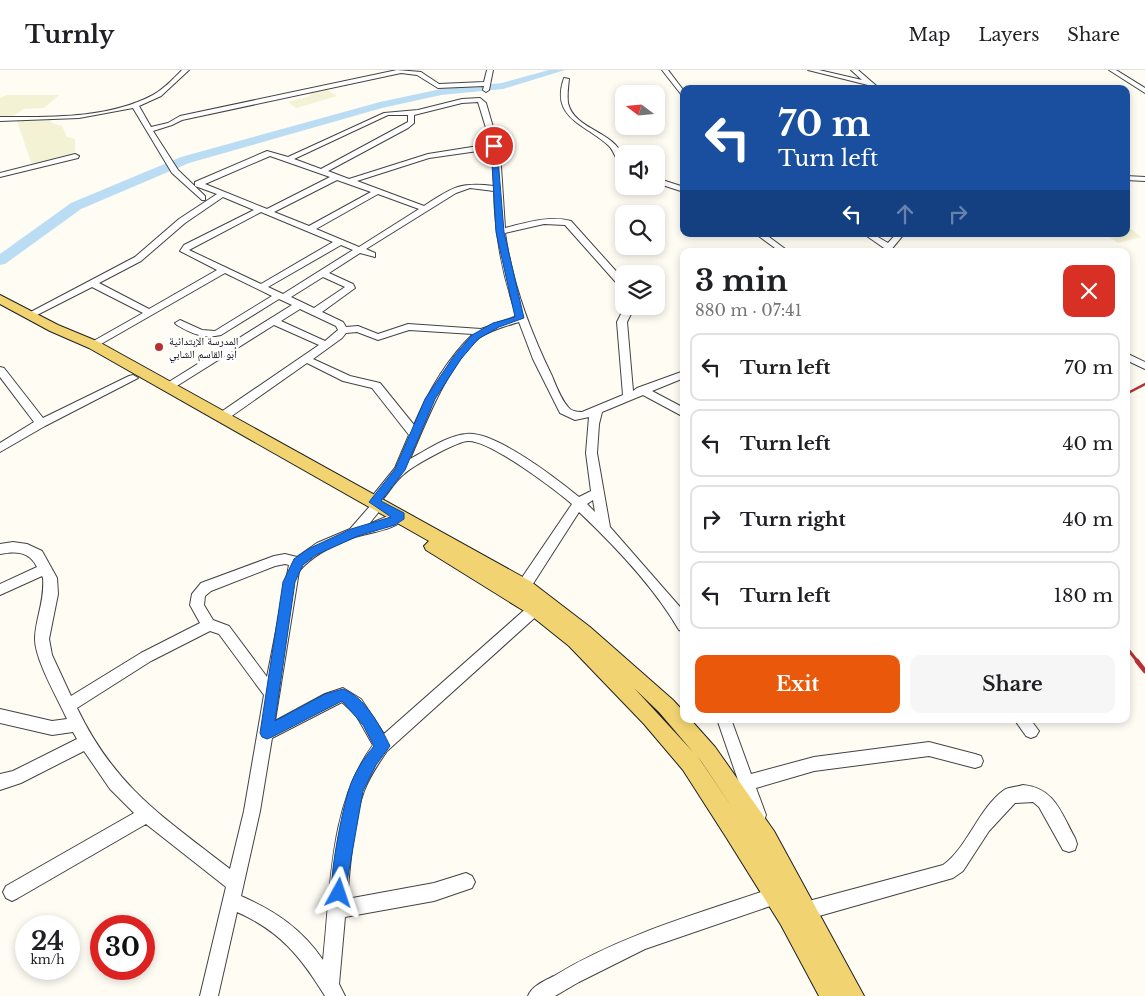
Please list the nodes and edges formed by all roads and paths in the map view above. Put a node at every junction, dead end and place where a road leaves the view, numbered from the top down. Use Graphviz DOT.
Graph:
graph roads {
  1 [pos="186,70"];
  2 [pos="490,70"];
  3 [pos="664,70"];
  4 [pos="811,70"];
  5 [pos="854,70"];
  6 [pos="1112,70"];
  7 [pos="566,80"];
  8 [pos="868,83"];
  9 [pos="488,84"];
  10 [pos="871,85"];
  11 [pos="680,91"];
  12 [pos="1145,91"];
  13 [pos="480,100"];
  14 [pos="135,105"];
  15 [pos="411,114"];
  16 [pos="0,119"];
  17 [pos="149,130"];
  18 [pos="494,146"];
  19 [pos="615,148"];
  20 [pos="75,156"];
  21 [pos="289,159"];
  22 [pos="323,171"];
  23 [pos="0,175"];
  24 [pos="338,176"];
  25 [pos="1130,178"];
  26 [pos="1145,179"];
  27 [pos="350,181"];
  28 [pos="665,183"];
  29 [pos="498,189"];
  30 [pos="680,189"];
  31 [pos="378,191"];
  32 [pos="221,195"];
  33 [pos="207,203"];
  34 [pos="426,209"];
  35 [pos="263,211"];
  36 [pos="309,230"];
  37 [pos="500,232"];
  38 [pos="768,237"];
  39 [pos="872,237"];
  40 [pos="897,237"];
  41 [pos="340,242"];
  42 [pos="781,248"];
  43 [pos="886,248"];
  44 [pos="888,248"];
  45 [pos="361,250"];
  46 [pos="372,255"];
  47 [pos="222,271"];
  48 [pos="323,274"];
  49 [pos="615,276"];
  50 [pos="94,284"];
  51 [pos="260,288"];
  52 [pos="280,297"];
  53 [pos="0,299"];
  54 [pos="299,305"];
  55 [pos="315,312"];
  56 [pos="150,313"];
  57 [pos="626,315"];
  58 [pos="30,316"];
  59 [pos="520,318"];
  60 [pos="274,320"];
  61 [pos="180,324"];
  62 [pos="54,328"];
  63 [pos="343,330"];
  64 [pos="482,332"];
  65 [pos="94,345"];
  66 [pos="326,345"];
  67 [pos="1130,358"];
  68 [pos="306,359"];
  69 [pos="1145,366"];
  70 [pos="0,370"];
  71 [pos="680,375"];
  72 [pos="134,378"];
  73 [pos="168,387"];
  74 [pos="641,390"];
  75 [pos="628,396"];
  76 [pos="597,410"];
  77 [pos="680,411"];
  78 [pos="222,417"];
  79 [pos="41,423"];
  80 [pos="415,434"];
  81 [pos="0,448"];
  82 [pos="400,470"];
  83 [pos="598,492"];
  84 [pos="579,503"];
  85 [pos="375,506"];
  86 [pos="396,519"];
  87 [pos="604,526"];
  88 [pos="355,532"];
  89 [pos="0,549"];
  90 [pos="298,562"];
  91 [pos="45,569"];
  92 [pos="0,590"];
  93 [pos="519,591"];
  94 [pos="535,609"];
  95 [pos="680,620"];
  96 [pos="209,625"];
  97 [pos="271,693"];
  98 [pos="69,705"];
  99 [pos="0,716"];
  100 [pos="680,722"];
  101 [pos="681,723"];
  102 [pos="725,723"];
  103 [pos="1024,723"];
  104 [pos="77,724"];
  105 [pos="1031,731"];
  106 [pos="267,733"];
  107 [pos="86,742"];
  108 [pos="382,746"];
  109 [pos="975,761"];
  110 [pos="0,782"];
  111 [pos="746,782"];
  112 [pos="148,814"];
  113 [pos="766,839"];
  114 [pos="1069,844"];
  115 [pos="466,882"];
  116 [pos="12,892"];
  117 [pos="234,892"];
  118 [pos="776,896"];
  119 [pos="337,910"];
  120 [pos="805,912"];
  121 [pos="333,991"];
  122 [pos="209,996"];
  123 [pos="537,996"];
  124 [pos="832,996"];
  125 [pos="852,996"];
  1 -- 14 [label="street"];
  2 -- 9 [label="street"];
  3 -- 11 [label="street"];
  4 -- 8 [label="street"];
  5 -- 8 [label="street"];
  6 -- 12 [label="street"];
  7 -- 19 [label="street"];
  8 -- 10 [label="street"];
  9 -- 13 [label="street"];
  9 -- 17 [label="street"];
  13 -- 15 [label="street"];
  13 -- 18 [label="street"];
  14 -- 16 [label="street"];
  14 -- 17 [label="street"];
  15 -- 21 [label="street"];
  15 -- 22 [label="street"];
  17 -- 33 [label="street"];
  18 -- 27 [label="street"];
  18 -- 29 [label="street"];
  20 -- 23 [label="street"];
  21 -- 22 [label="street"];
  21 -- 32 [label="street"];
  22 -- 24 [label="street"];
  24 -- 27 [label="street"];
  24 -- 35 [label="street"];
  25 -- 26 [label="street"];
  27 -- 31 [label="street"];
  28 -- 30 [label="street"];
  29 -- 34 [label="street"];
  29 -- 37 [label="street"];
  31 -- 34 [label="street"];
  31 -- 36 [label="street"];
  32 -- 33 [label="street"];
  32 -- 35 [label="street"];
  33 -- 50 [label="street"];
  34 -- 45 [label="street"];
  35 -- 36 [label="street"];
  35 -- 47 [label="street"];
  36 -- 41 [label="street"];
  37 -- 49 [label="street"];
  37 -- 59 [label="street"];
  38 -- 42 [label="street"];
  39 -- 43 [label="street"];
  40 -- 44 [label="street"];
  41 -- 45 [label="street"];
  41 -- 51 [label="street"];
  45 -- 46 [label="street"];
  45 -- 48 [label="street"];
  47 -- 51 [label="street"];
  47 -- 56 [label="street"];
  48 -- 52 [label="street"];
  48 -- 55 [label="street"];
  50 -- 56 [label="street"];
  50 -- 58 [label="street"];
  51 -- 52 [label="street"];
  52 -- 54 [label="street"];
  52 -- 61 [label="street"];
  53 -- 58 [label="main road"];
  54 -- 55 [label="street"];
  54 -- 60 [label="street"];
  55 -- 63 [label="street"];
  56 -- 65 [label="street"];
  57 -- 75 [label="street"];
  58 -- 62 [label="main road"];
  59 -- 64 [label="street"];
  59 -- 76 [label="street"];
  60 -- 66 [label="street"];
  60 -- 73 [label="street"];
  62 -- 65 [label="main road"];
  62 -- 72 [label="main road"];
  63 -- 64 [label="street"];
  63 -- 66 [label="street"];
  64 -- 80 [label="street"];
  65 -- 73 [label="main road"];
  66 -- 68 [label="street"];
  67 -- 69 [label="street"];
  68 -- 78 [label="street"];
  68 -- 80 [label="street"];
  70 -- 79 [label="street"];
  71 -- 74 [label="street"];
  72 -- 79 [label="street"];
  72 -- 85 [label="main road"];
  73 -- 78 [label="main road"];
  74 -- 75 [label="street"];
  74 -- 77 [label="street"];
  75 -- 76 [label="street"];
  76 -- 83 [label="street"];
  78 -- 85 [label="main road"];
  79 -- 81 [label="street"];
  80 -- 82 [label="street"];
  82 -- 84 [label="street"];
  82 -- 85 [label="street"];
  83 -- 84 [label="street"];
  83 -- 87 [label="street"];
  84 -- 87 [label="street"];
  84 -- 93 [label="street"];
  85 -- 86 [label="main road"];
  85 -- 88 [label="street"];
  86 -- 88 [label="street"];
  86 -- 93 [label="main road"];
  87 -- 95 [label="street"];
  88 -- 90 [label="street"];
  89 -- 91 [label="street"];
  90 -- 96 [label="street"];
  90 -- 97 [label="street"];
  91 -- 92 [label="street"];
  91 -- 98 [label="street"];
  93 -- 94 [label="main road"];
  93 -- 100 [label="main road"];
  94 -- 108 [label="street"];
  94 -- 118 [label="main road"];
  96 -- 97 [label="street"];
  96 -- 98 [label="street"];
  97 -- 106 [label="street"];
  98 -- 104 [label="street"];
  99 -- 104 [label="street"];
  101 -- 113 [label="main road"];
  102 -- 111 [label="street"];
  103 -- 105 [label="street"];
  104 -- 107 [label="street"];
  106 -- 108 [label="street"];
  106 -- 117 [label="street"];
  107 -- 110 [label="street"];
  107 -- 112 [label="street"];
  108 -- 119 [label="street"];
  109 -- 111 [label="street"];
  111 -- 113 [label="street"];
  112 -- 116 [label="street"];
  112 -- 117 [label="street"];
  113 -- 120 [label="main road"];
  114 -- 120 [label="street"];
  115 -- 119 [label="street"];
  117 -- 121 [label="street"];
  117 -- 122 [label="street"];
  118 -- 123 [label="street"];
  118 -- 124 [label="main road"];
  119 -- 121 [label="street"];
  120 -- 125 [label="main road"];
}
